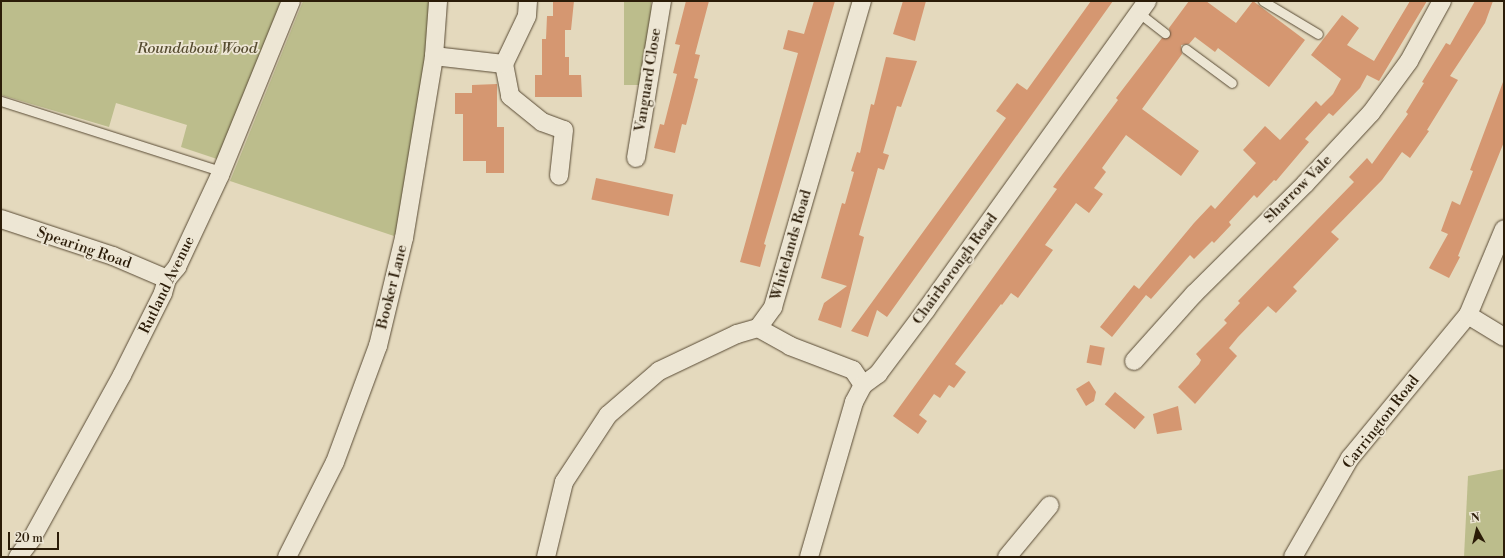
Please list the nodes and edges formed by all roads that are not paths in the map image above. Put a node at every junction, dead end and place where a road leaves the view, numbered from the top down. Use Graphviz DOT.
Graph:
graph roads {
  1 [pos="290,1"];
  2 [pos="438,1"];
  3 [pos="528,1"];
  4 [pos="662,1"];
  5 [pos="862,1"];
  6 [pos="1263,1"];
  7 [pos="1442,1"];
  8 [pos="1143,7"];
  9 [pos="1165,33"];
  10 [pos="1318,34"];
  11 [pos="1186,48"];
  12 [pos="434,56"];
  13 [pos="504,64"];
  14 [pos="1232,83"];
  15 [pos="1,101"];
  16 [pos="636,158"];
  17 [pos="221,171"];
  18 [pos="559,176"];
  19 [pos="1,219"];
  20 [pos="1504,229"];
  21 [pos="167,279"];
  22 [pos="1468,314"];
  23 [pos="758,328"];
  24 [pos="1504,337"];
  25 [pos="1134,361"];
  26 [pos="863,385"];
  27 [pos="1050,505"];
  28 [pos="18,557"];
  29 [pos="288,557"];
  30 [pos="546,557"];
  31 [pos="809,557"];
  32 [pos="1007,557"];
  33 [pos="1293,557"];
  1 -- 17 [label="street, Rutland Avenue"];
  2 -- 12 [label="street, Booker Lane"];
  3 -- 13 [label="street"];
  4 -- 16 [label="street, Vanguard Close"];
  5 -- 23 [label="street, Whitelands Road"];
  6 -- 10 [label="lane"];
  7 -- 25 [label="street, Sharrow Vale"];
  8 -- 9 [label="lane"];
  8 -- 26 [label="street, Chairborough Road"];
  11 -- 14 [label="lane"];
  12 -- 13 [label="street"];
  12 -- 29 [label="street, Booker Lane"];
  13 -- 18 [label="street"];
  15 -- 17 [label="lane"];
  17 -- 21 [label="street, Rutland Avenue"];
  19 -- 21 [label="street, Spearing Road"];
  20 -- 22 [label="street, Carrington Road"];
  21 -- 28 [label="street, Rutland Avenue"];
  22 -- 24 [label="street"];
  22 -- 33 [label="street, Carrington Road"];
  23 -- 26 [label="street"];
  23 -- 30 [label="street"];
  26 -- 31 [label="street, Chairborough Road"];
  27 -- 32 [label="street"];
}
